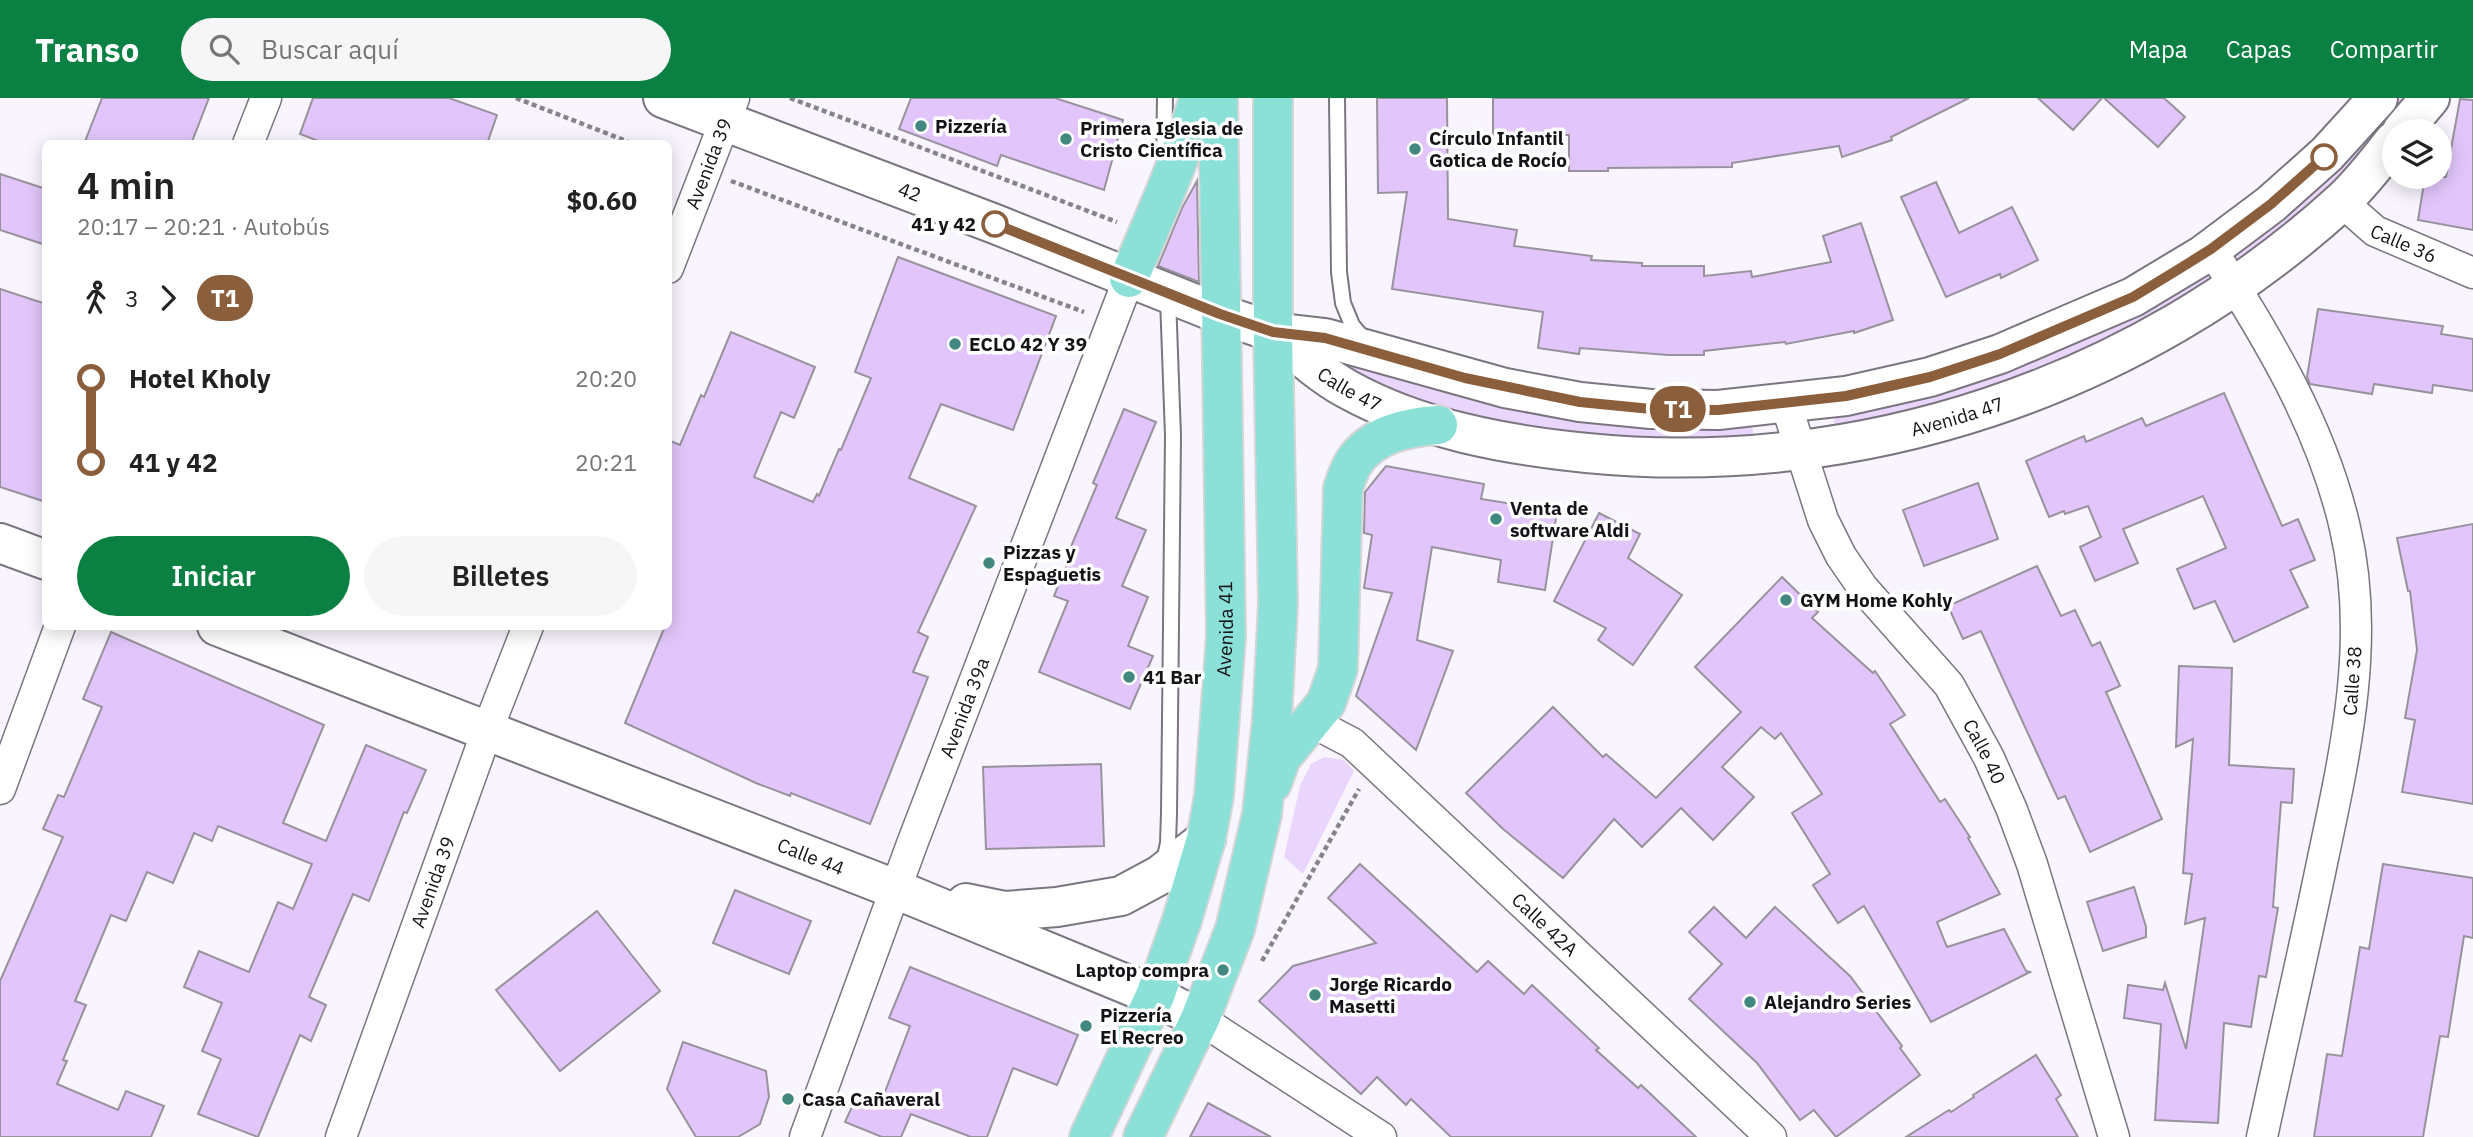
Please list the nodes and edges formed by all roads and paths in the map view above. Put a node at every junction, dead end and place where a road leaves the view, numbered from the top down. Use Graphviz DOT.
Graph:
graph roads {
  1 [pos="266,98"];
  2 [pos="516,98"];
  3 [pos="663,98"];
  4 [pos="790,98"];
  5 [pos="1165,98"];
  6 [pos="1199,98"];
  7 [pos="1218,98"];
  8 [pos="1273,98"];
  9 [pos="1337,98"];
  10 [pos="2378,98"];
  11 [pos="2430,98"];
  12 [pos="730,110"];
  13 [pos="2412,119"];
  14 [pos="250,140"];
  15 [pos="624,140"];
  16 [pos="2382,155"];
  17 [pos="1163,199"];
  18 [pos="2342,202"];
  19 [pos="1148,233"];
  20 [pos="2211,249"];
  21 [pos="672,258"];
  22 [pos="2473,274"];
  23 [pos="1129,278"];
  24 [pos="2234,285"];
  25 [pos="1168,293"];
  26 [pos="1220,314"];
  27 [pos="1273,332"];
  28 [pos="1376,352"];
  29 [pos="1786,404"];
  30 [pos="1438,425"];
  31 [pos="1800,452"];
  32 [pos="0,543"];
  33 [pos="42,559"];
  34 [pos="59,630"];
  35 [pos="226,630"];
  36 [pos="526,630"];
  37 [pos="1312,722"];
  38 [pos="487,731"];
  39 [pos="1373,763"];
  40 [pos="0,789"];
  41 [pos="1262,814"];
  42 [pos="1206,839"];
  43 [pos="1160,875"];
  44 [pos="895,889"];
  45 [pos="1260,964"];
  46 [pos="1155,996"];
  47 [pos="1200,1019"];
  48 [pos="341,1137"];
  49 [pos="805,1137"];
  50 [pos="1089,1137"];
  51 [pos="1143,1137"];
  52 [pos="1381,1137"];
  53 [pos="1771,1137"];
  54 [pos="2114,1137"];
  55 [pos="2262,1137"];
  1 -- 14 [label="street"];
  2 -- 15 [label="path"];
  3 -- 12 [label="main road, 42"];
  4 -- 19 [label="path"];
  5 -- 17 [label="lane"];
  6 -- 17 [label="main road"];
  7 -- 26 [label="main road, Avenida 41"];
  8 -- 27 [label="main road"];
  9 -- 28 [label="lane"];
  10 -- 20 [label="main road"];
  11 -- 13 [label="main road"];
  12 -- 21 [label="street, Avenida 39"];
  12 -- 23 [label="main road, 42"];
  16 -- 18 [label="main road, Avenida 47"];
  17 -- 19 [label="main road"];
  18 -- 22 [label="street, Calle 36"];
  18 -- 24 [label="main road, Avenida 47"];
  19 -- 23 [label="main road"];
  20 -- 24 [label="street, Calle 38"];
  20 -- 29 [label="main road"];
  23 -- 25 [label="main road, 42"];
  23 -- 44 [label="street, Avenida 39a"];
  24 -- 31 [label="main road, Avenida 47"];
  24 -- 55 [label="street, Calle 38"];
  25 -- 26 [label="main road, 42"];
  25 -- 43 [label="lane"];
  26 -- 27 [label="main road, 42"];
  26 -- 42 [label="main road, Avenida 41"];
  27 -- 28 [label="main road"];
  27 -- 30 [label="main road, Calle 47"];
  27 -- 41 [label="main road"];
  28 -- 29 [label="main road"];
  29 -- 31 [label="street, Calle 40"];
  30 -- 31 [label="main road, Avenida 47"];
  30 -- 37 [label="main road"];
  31 -- 54 [label="street, Calle 40"];
  32 -- 33 [label="main road"];
  34 -- 40 [label="street"];
  35 -- 38 [label="main road, Calle 44"];
  36 -- 38 [label="street, Avenida 39"];
  37 -- 39 [label="street, Calle 42A"];
  37 -- 41 [label="main road"];
  38 -- 44 [label="main road, Calle 44"];
  38 -- 48 [label="street, Avenida 39"];
  39 -- 45 [label="path"];
  39 -- 53 [label="street, Calle 42A"];
  41 -- 47 [label="main road"];
  42 -- 43 [label="main road"];
  42 -- 46 [label="main road, Avenida 41"];
  43 -- 44 [label="main road"];
  44 -- 46 [label="main road, Calle 44"];
  44 -- 49 [label="street, Avenida 39a"];
  46 -- 47 [label="main road, Calle 44"];
  46 -- 50 [label="main road, Avenida 41"];
  47 -- 51 [label="main road"];
  47 -- 52 [label="street, Calle 44"];
}
